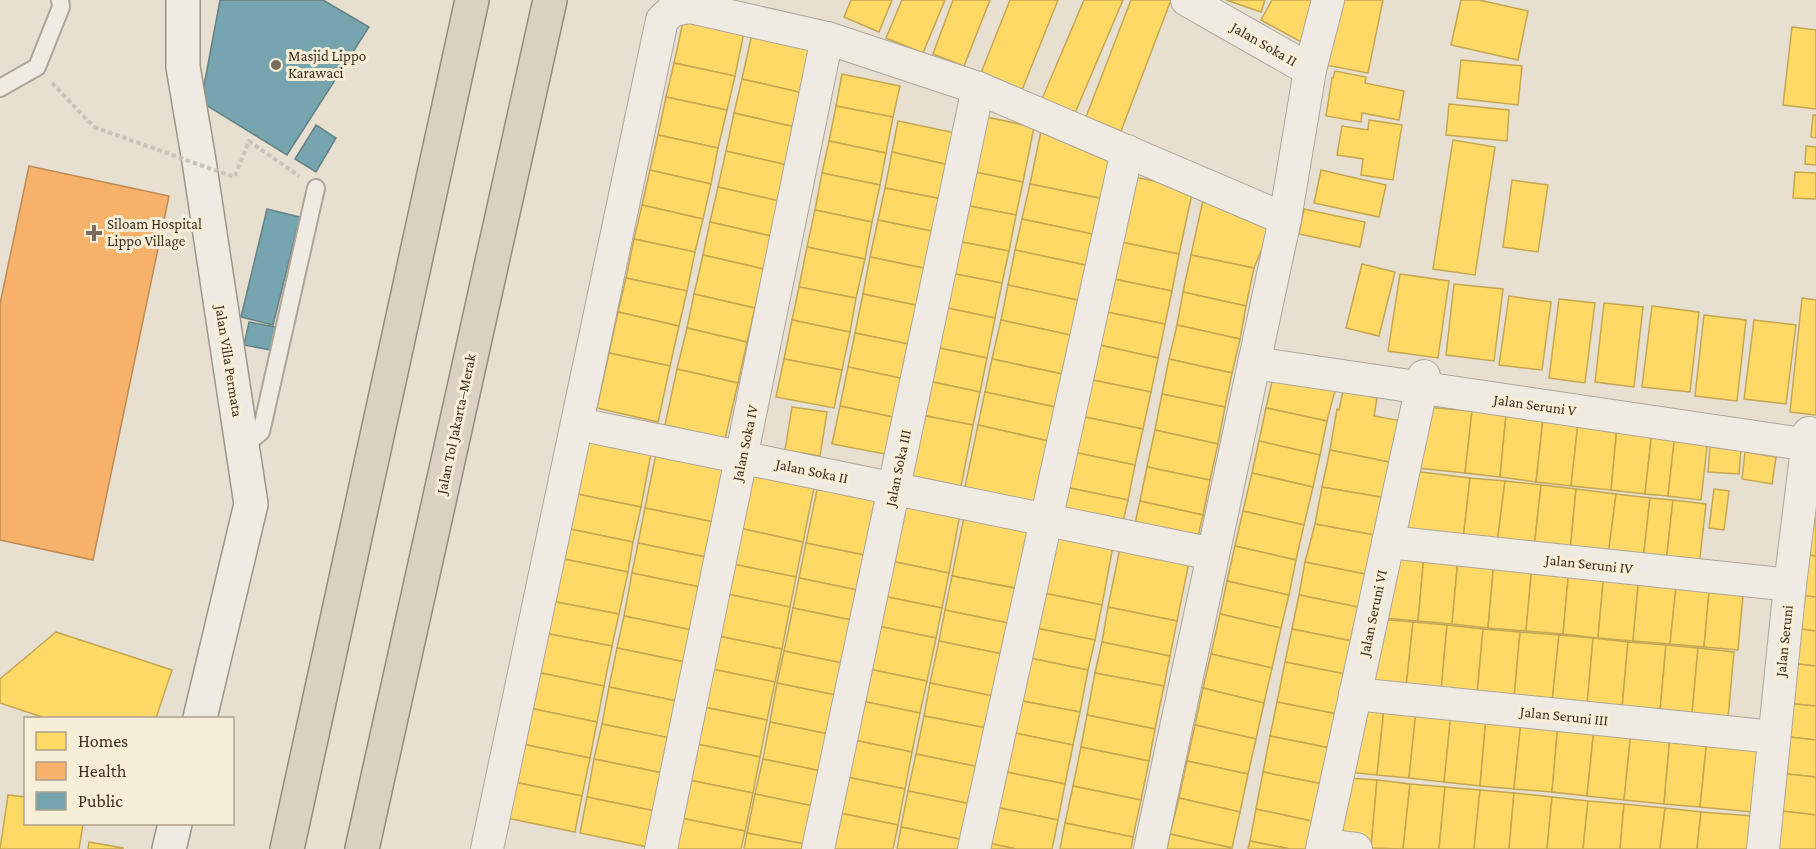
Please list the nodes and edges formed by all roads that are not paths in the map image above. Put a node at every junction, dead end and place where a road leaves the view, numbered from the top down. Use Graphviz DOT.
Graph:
graph roads {
  1 [pos="60,0"];
  2 [pos="183,0"];
  3 [pos="472,0"];
  4 [pos="550,0"];
  5 [pos="1187,0"];
  6 [pos="1328,0"];
  7 [pos="827,38"];
  8 [pos="1310,70"];
  9 [pos="0,88"];
  10 [pos="978,88"];
  11 [pos="1127,151"];
  12 [pos="316,188"];
  13 [pos="1285,219"];
  14 [pos="1256,357"];
  15 [pos="1422,382"];
  16 [pos="578,424"];
  17 [pos="1812,440"];
  18 [pos="242,447"];
  19 [pos="742,457"];
  20 [pos="894,488"];
  21 [pos="1046,519"];
  22 [pos="1388,542"];
  23 [pos="1213,554"];
  24 [pos="1790,585"];
  25 [pos="1355,694"];
  26 [pos="200,717"];
  27 [pos="1774,737"];
  28 [pos="176,825"];
  29 [pos="1322,847"];
  30 [pos="170,849"];
  31 [pos="287,849"];
  32 [pos="363,849"];
  33 [pos="487,849"];
  34 [pos="661,849"];
  35 [pos="818,849"];
  36 [pos="974,849"];
  37 [pos="1150,849"];
  38 [pos="1356,849"];
  39 [pos="1762,849"];
  1 -- 9 [label="lane"];
  2 -- 18 [label="street, Jalan Villa Permata"];
  3 -- 31 [label="highway"];
  4 -- 32 [label="highway, Jalan Tol Jakarta–Merak"];
  5 -- 8 [label="street, Jalan Soka II"];
  6 -- 8 [label="street, Jalan Soka II"];
  7 -- 10 [label="street"];
  7 -- 16 [label="street"];
  7 -- 19 [label="street, Jalan Soka IV"];
  8 -- 13 [label="street"];
  10 -- 11 [label="street"];
  10 -- 20 [label="street, Jalan Soka III"];
  11 -- 13 [label="street"];
  11 -- 21 [label="street"];
  12 -- 18 [label="lane"];
  13 -- 14 [label="street"];
  14 -- 15 [label="street, Jalan Seruni V"];
  14 -- 23 [label="street"];
  15 -- 17 [label="street, Jalan Seruni V"];
  15 -- 22 [label="street, Jalan Seruni VI"];
  16 -- 19 [label="street, Jalan Soka II"];
  16 -- 33 [label="street"];
  17 -- 24 [label="street, Jalan Seruni"];
  18 -- 26 [label="street, Jalan Villa Permata"];
  19 -- 20 [label="street, Jalan Soka II"];
  19 -- 34 [label="street, Jalan Soka IV"];
  20 -- 21 [label="street, Jalan Soka II"];
  20 -- 35 [label="street, Jalan Soka III"];
  21 -- 23 [label="street, Jalan Soka II"];
  21 -- 36 [label="street"];
  22 -- 24 [label="street, Jalan Seruni IV"];
  22 -- 25 [label="street, Jalan Seruni VI"];
  23 -- 37 [label="street"];
  24 -- 27 [label="street, Jalan Seruni"];
  25 -- 27 [label="street, Jalan Seruni III"];
  25 -- 29 [label="street, Jalan Seruni VI"];
  27 -- 39 [label="street, Jalan Seruni"];
  28 -- 30 [label="street"];
  29 -- 38 [label="street"];
}
